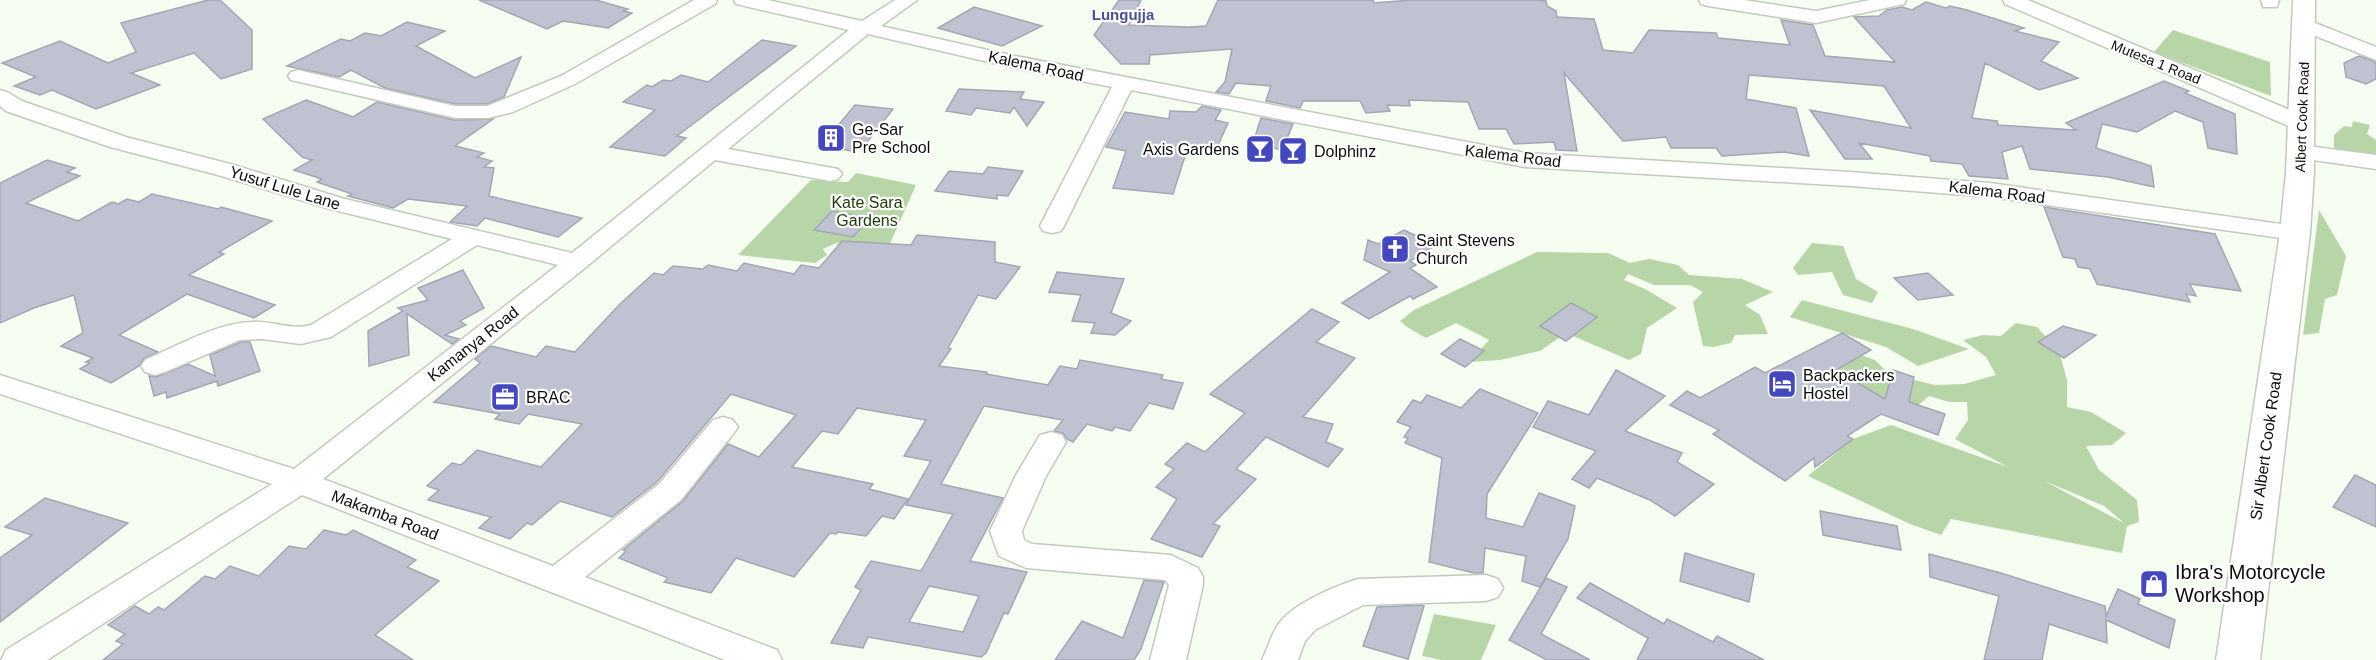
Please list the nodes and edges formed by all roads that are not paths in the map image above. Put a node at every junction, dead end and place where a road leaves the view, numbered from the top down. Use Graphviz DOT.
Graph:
graph roads {
  1 [pos="708,0"];
  2 [pos="742,0"];
  3 [pos="908,0"];
  4 [pos="1708,0"];
  5 [pos="1897,0"];
  6 [pos="2012,0"];
  7 [pos="2305,12"];
  8 [pos="863,29"];
  9 [pos="2376,54"];
  10 [pos="298,76"];
  11 [pos="1123,85"];
  12 [pos="0,96"];
  13 [pos="2301,123"];
  14 [pos="710,152"];
  15 [pos="2300,152"];
  16 [pos="2376,162"];
  17 [pos="830,174"];
  18 [pos="1052,226"];
  19 [pos="2295,233"];
  20 [pos="473,237"];
  21 [pos="577,262"];
  22 [pos="155,366"];
  23 [pos="0,384"];
  24 [pos="723,427"];
  25 [pos="1052,442"];
  26 [pos="299,482"];
  27 [pos="557,581"];
  28 [pos="1486,588"];
  29 [pos="19,660"];
  30 [pos="764,660"];
  31 [pos="1168,660"];
  32 [pos="1280,660"];
  33 [pos="2238,660"];
  1 -- 10 [label="street"];
  2 -- 8 [label="street, Kalema Road"];
  3 -- 8 [label="street, Kamanya Road"];
  4 -- 5 [label="street"];
  6 -- 13 [label="street, Mutesa 1 Road"];
  7 -- 9 [label="street"];
  7 -- 13 [label="main road, Albert Cook Road"];
  8 -- 11 [label="street, Kalema Road"];
  8 -- 14 [label="street, Kamanya Road"];
  11 -- 18 [label="street"];
  11 -- 19 [label="street, Kalema Road"];
  12 -- 20 [label="street, Yusuf Lule Lane"];
  13 -- 15 [label="main road, Albert Cook Road"];
  14 -- 17 [label="street"];
  14 -- 21 [label="street, Kamanya Road"];
  15 -- 16 [label="street"];
  15 -- 19 [label="main road, Albert Cook Road"];
  19 -- 33 [label="main road, Sir Albert Cook Road"];
  20 -- 21 [label="street, Yusuf Lule Lane"];
  20 -- 22 [label="street"];
  21 -- 26 [label="street, Kamanya Road"];
  23 -- 26 [label="street, Makamba Road"];
  24 -- 27 [label="street"];
  25 -- 31 [label="street"];
  26 -- 27 [label="street, Makamba Road"];
  26 -- 29 [label="street, Kamanya Road"];
  27 -- 30 [label="street, Makamba Road"];
  28 -- 32 [label="street"];
}
